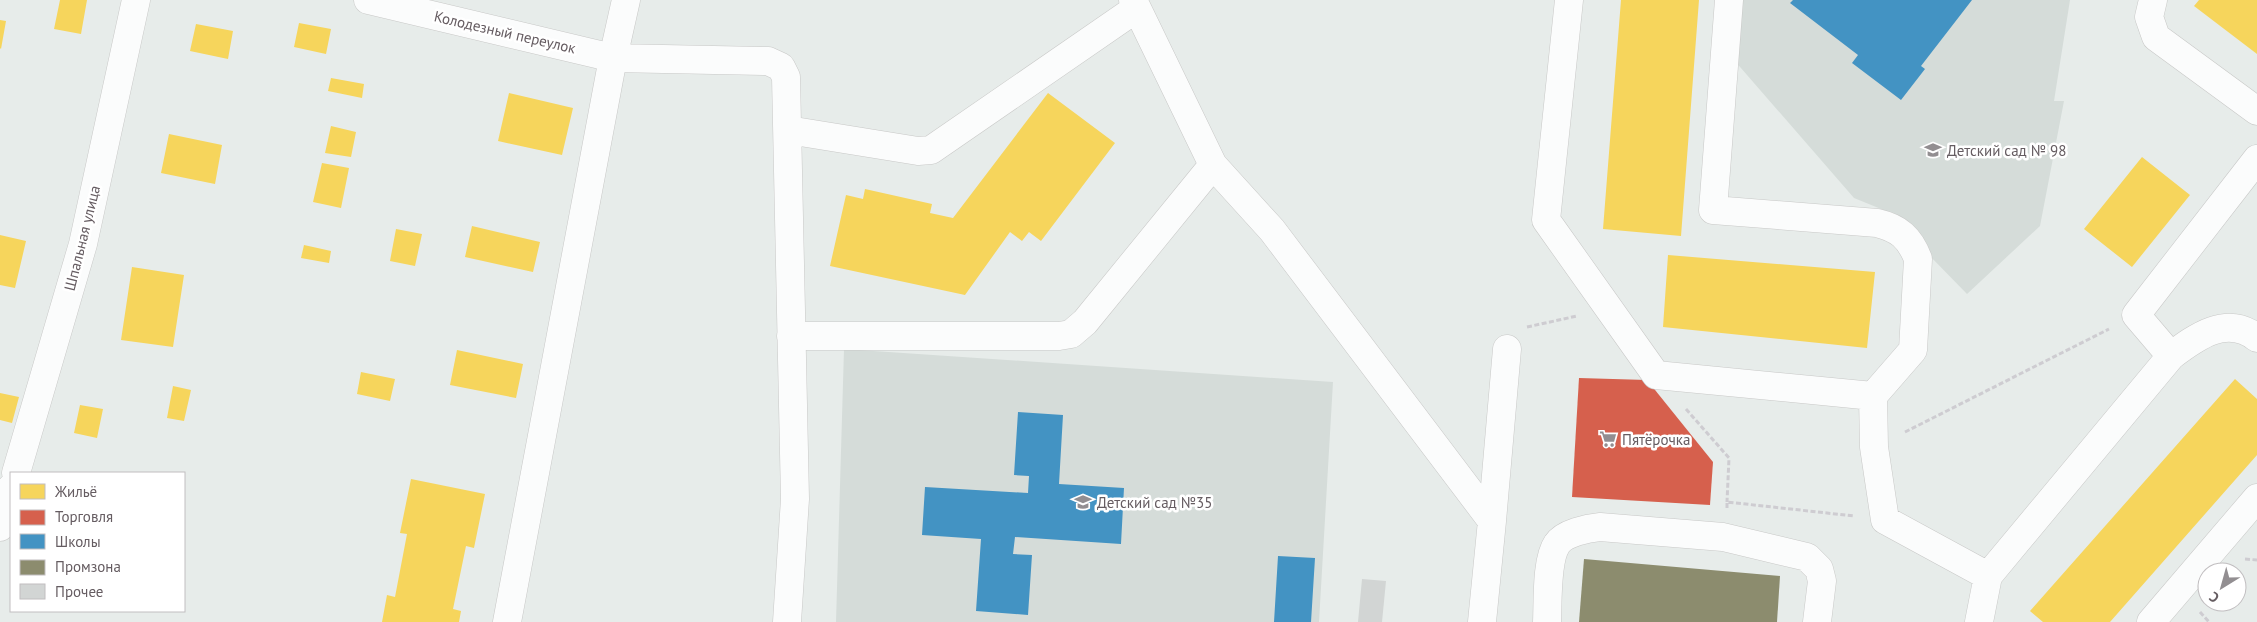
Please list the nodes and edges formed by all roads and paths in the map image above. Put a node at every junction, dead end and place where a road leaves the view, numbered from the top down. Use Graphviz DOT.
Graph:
graph roads {
  1 [pos="136,0"];
  2 [pos="368,0"];
  3 [pos="626,0"];
  4 [pos="1569,0"];
  5 [pos="1729,0"];
  6 [pos="2153,0"];
  7 [pos="1135,4"];
  8 [pos="613,58"];
  9 [pos="2257,111"];
  10 [pos="788,130"];
  11 [pos="2257,159"];
  12 [pos="1213,165"];
  13 [pos="1609,309"];
  14 [pos="2136,315"];
  15 [pos="2254,330"];
  16 [pos="791,336"];
  17 [pos="1507,349"];
  18 [pos="2171,356"];
  19 [pos="1656,375"];
  20 [pos="1873,396"];
  21 [pos="1874,448"];
  22 [pos="16,472"];
  23 [pos="10,492"];
  24 [pos="2257,498"];
  25 [pos="1727,502"];
  26 [pos="1885,520"];
  27 [pos="1492,521"];
  28 [pos="0,527"];
  29 [pos="1723,537"];
  30 [pos="1988,576"];
  31 [pos="508,622"];
  32 [pos="787,622"];
  33 [pos="1482,622"];
  34 [pos="1547,622"];
  35 [pos="1817,622"];
  36 [pos="1979,622"];
  37 [pos="2151,622"];
  1 -- 22 [label="street, Шпальная улица"];
  2 -- 8 [label="street, Колодезный переулок"];
  3 -- 8 [label="street"];
  4 -- 13 [label="street"];
  5 -- 20 [label="street"];
  6 -- 9 [label="street"];
  7 -- 10 [label="street"];
  7 -- 12 [label="street"];
  8 -- 10 [label="street, Колодезный переулок"];
  8 -- 31 [label="street"];
  10 -- 16 [label="street, Колодезный переулок"];
  11 -- 14 [label="street"];
  12 -- 16 [label="street"];
  12 -- 27 [label="street"];
  13 -- 17 [label="path"];
  13 -- 19 [label="street"];
  14 -- 18 [label="street"];
  14 -- 21 [label="path"];
  15 -- 18 [label="street"];
  16 -- 32 [label="street, Колодезный переулок"];
  17 -- 27 [label="street"];
  18 -- 30 [label="street"];
  19 -- 20 [label="street"];
  19 -- 25 [label="path"];
  20 -- 21 [label="street"];
  21 -- 26 [label="street"];
  23 -- 28 [label="street"];
  24 -- 37 [label="street"];
  25 -- 26 [label="path"];
  25 -- 29 [label="path"];
  26 -- 30 [label="street"];
  27 -- 33 [label="street"];
  29 -- 34 [label="street"];
  29 -- 35 [label="street"];
  30 -- 36 [label="street"];
}
